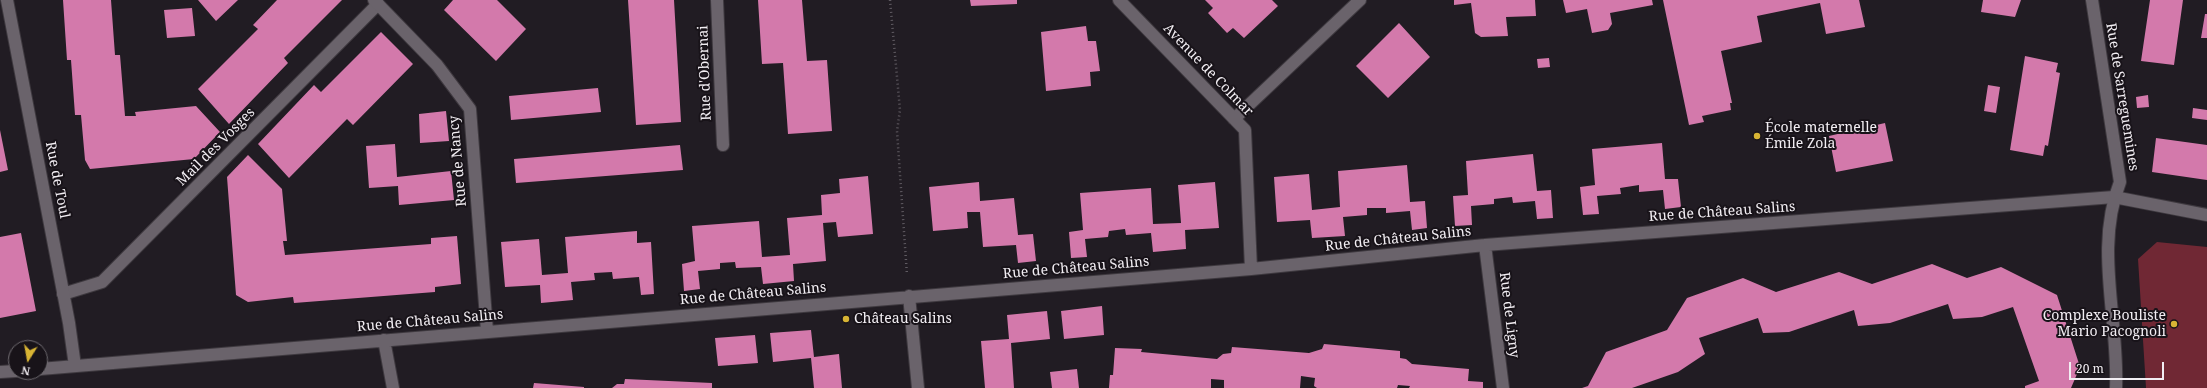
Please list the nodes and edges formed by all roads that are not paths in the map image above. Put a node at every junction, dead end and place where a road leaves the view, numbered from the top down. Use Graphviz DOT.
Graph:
graph roads {
  1 [pos="8,0"];
  2 [pos="717,0"];
  3 [pos="1119,0"];
  4 [pos="1360,0"];
  5 [pos="2092,0"];
  6 [pos="378,1"];
  7 [pos="1234,119"];
  8 [pos="723,145"];
  9 [pos="2114,197"];
  10 [pos="2207,215"];
  11 [pos="1485,245"];
  12 [pos="1251,269"];
  13 [pos="63,294"];
  14 [pos="909,296"];
  15 [pos="487,331"];
  16 [pos="384,340"];
  17 [pos="75,366"];
  18 [pos="48,368"];
  19 [pos="393,388"];
  20 [pos="918,388"];
  21 [pos="1503,388"];
  22 [pos="2116,388"];
  1 -- 13 [label="street, Rue de Toul"];
  2 -- 8 [label="street, Rue d'Obernai"];
  3 -- 7 [label="street, Avenue de Colmar"];
  4 -- 7 [label="street"];
  5 -- 9 [label="street, Rue de Sarreguemines"];
  6 -- 13 [label="street, Mail des Vosges"];
  6 -- 15 [label="street, Rue de Nancy"];
  7 -- 12 [label="street, Avenue de Colmar"];
  9 -- 10 [label="street, Rue de Château Salins"];
  9 -- 11 [label="street, Rue de Château Salins"];
  9 -- 22 [label="street, Rue de Sarreguemines"];
  11 -- 12 [label="street, Rue de Château Salins"];
  11 -- 21 [label="street, Rue de Ligny"];
  12 -- 14 [label="street, Rue de Château Salins"];
  13 -- 17 [label="street, Rue de Toul"];
  14 -- 15 [label="street, Rue de Château Salins"];
  14 -- 20 [label="street"];
  15 -- 16 [label="street, Rue de Château Salins"];
  16 -- 17 [label="street, Rue de Château Salins"];
  16 -- 19 [label="street"];
  17 -- 18 [label="street, Rue de Château Salins"];
}
